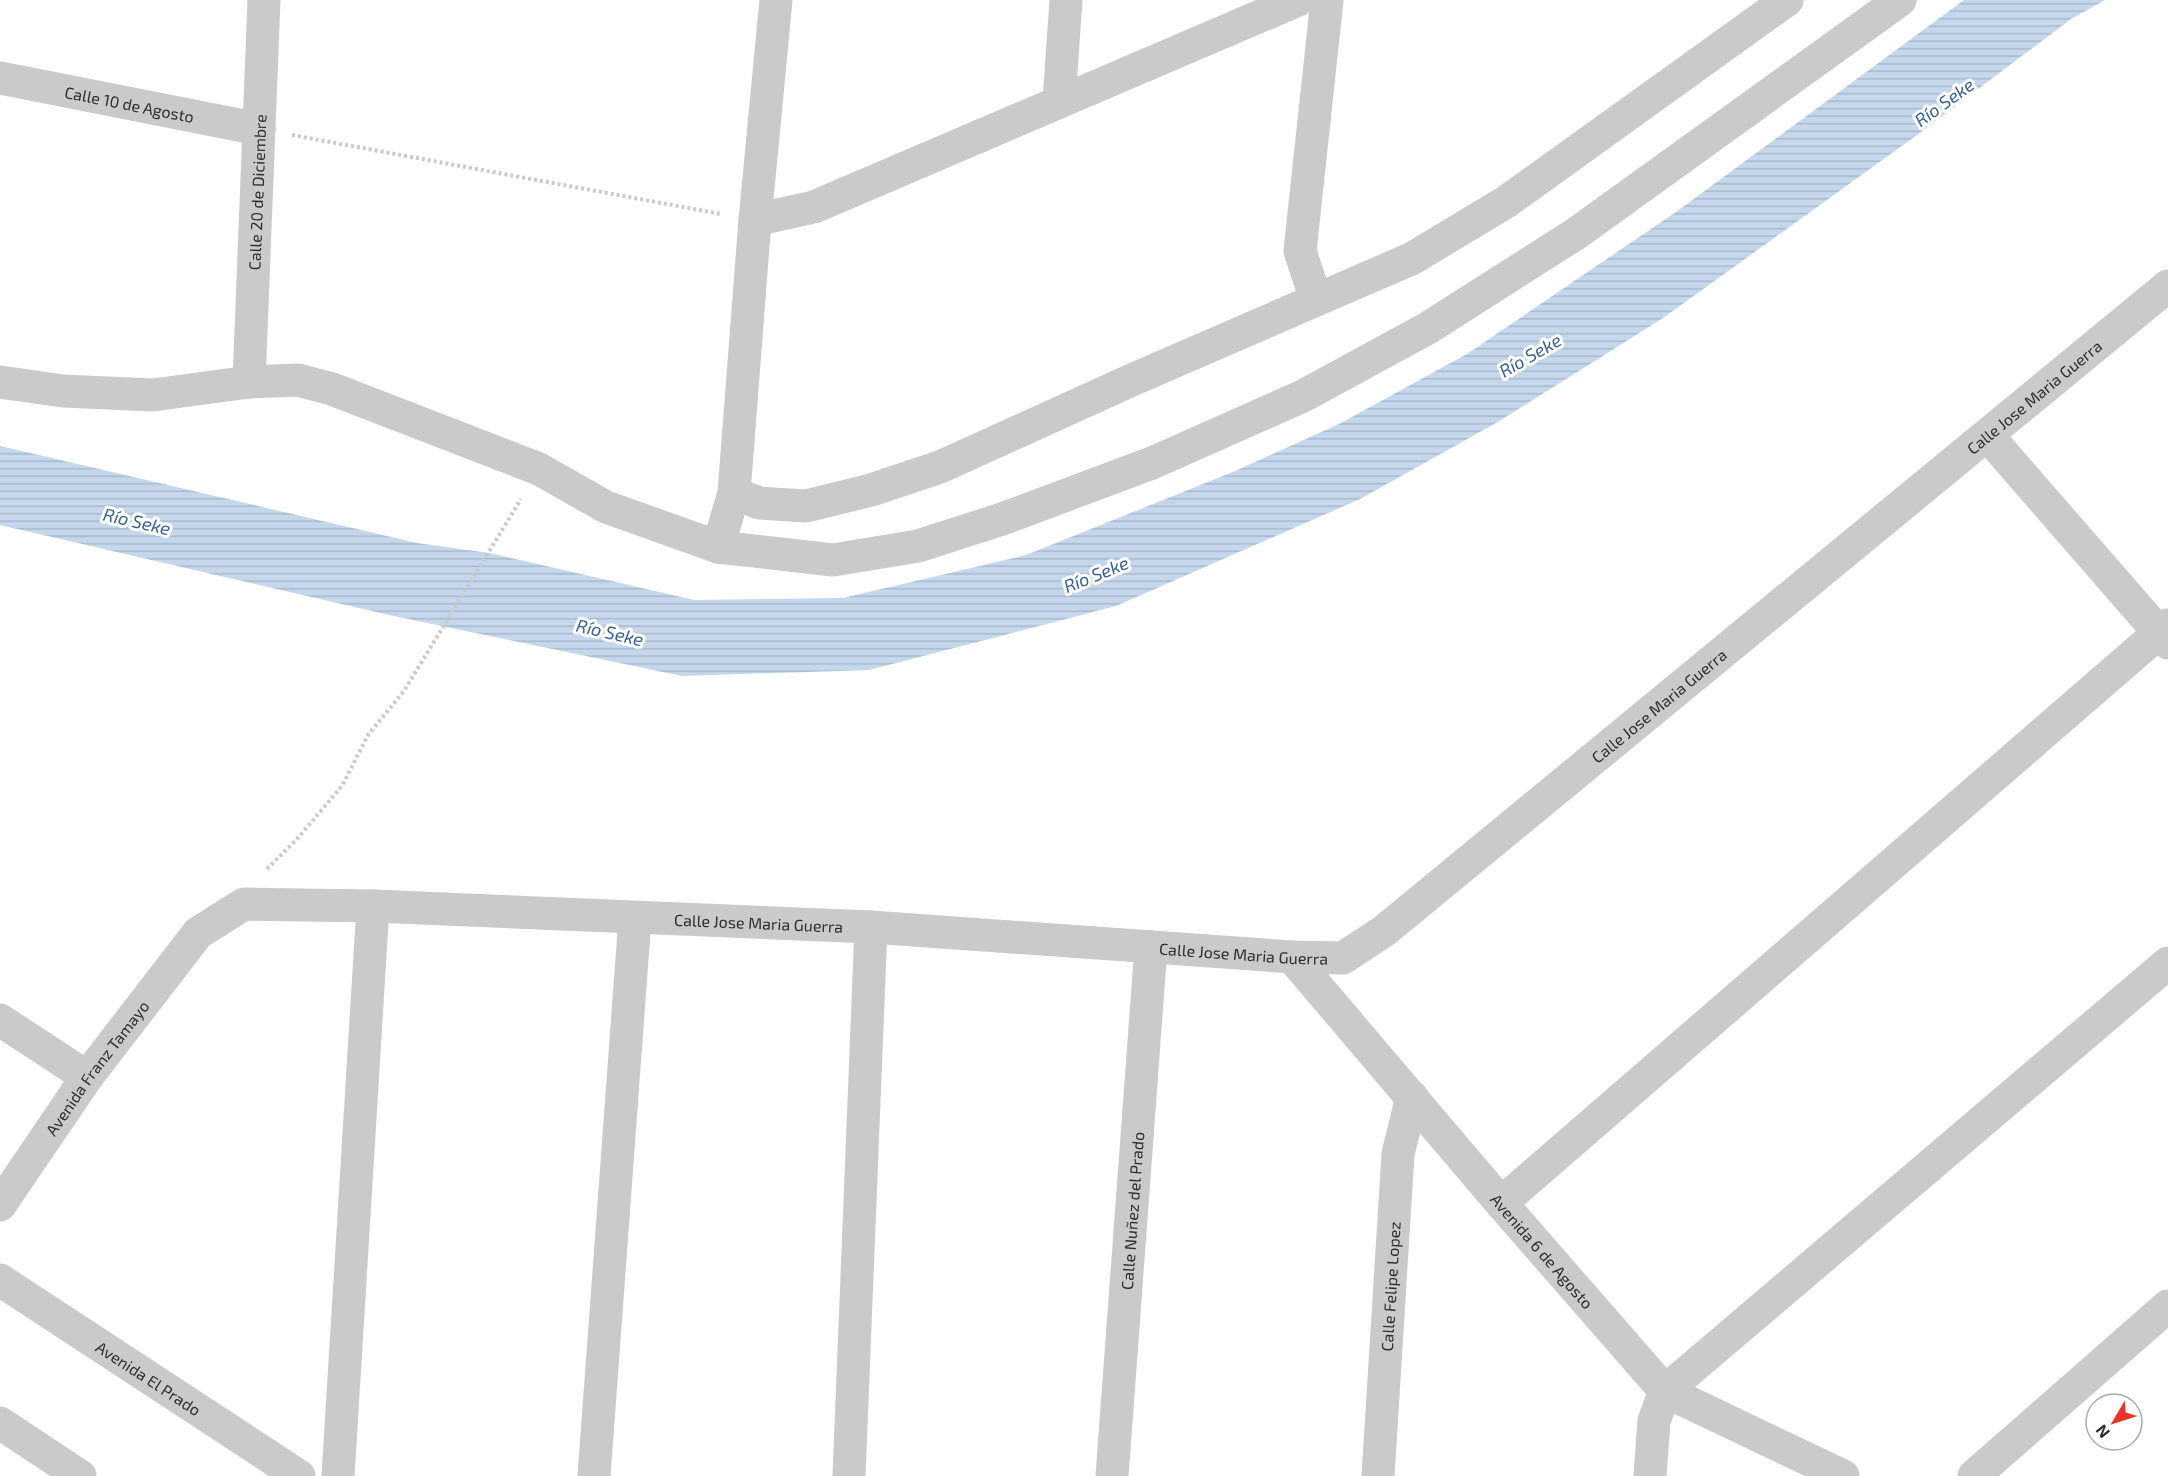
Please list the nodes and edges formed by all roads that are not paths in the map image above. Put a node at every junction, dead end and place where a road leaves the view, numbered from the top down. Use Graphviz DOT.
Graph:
graph roads {
  1 [pos="264,0"];
  2 [pos="776,0"];
  3 [pos="1066,0"];
  4 [pos="1298,0"];
  5 [pos="1327,0"];
  6 [pos="1787,0"];
  7 [pos="1900,0"];
  8 [pos="0,78"];
  9 [pos="1059,101"];
  10 [pos="259,129"];
  11 [pos="755,220"];
  12 [pos="2168,286"];
  13 [pos="1316,300"];
  14 [pos="0,382"];
  15 [pos="249,382"];
  16 [pos="1988,436"];
  17 [pos="734,493"];
  18 [pos="718,547"];
  19 [pos="2165,633"];
  20 [pos="373,906"];
  21 [pos="634,918"];
  22 [pos="871,927"];
  23 [pos="198,933"];
  24 [pos="1151,947"];
  25 [pos="1292,957"];
  26 [pos="2168,963"];
  27 [pos="0,1020"];
  28 [pos="87,1077"];
  29 [pos="1412,1097"];
  30 [pos="1501,1203"];
  31 [pos="0,1205"];
  32 [pos="0,1280"];
  33 [pos="2168,1306"];
  34 [pos="1665,1391"];
  35 [pos="0,1423"];
  36 [pos="80,1476"];
  37 [pos="299,1476"];
  38 [pos="338,1476"];
  39 [pos="594,1476"];
  40 [pos="849,1476"];
  41 [pos="1112,1476"];
  42 [pos="1378,1476"];
  43 [pos="1650,1476"];
  44 [pos="1844,1476"];
  45 [pos="1974,1476"];
  1 -- 10 [label="street, Calle 20 de Diciembre"];
  2 -- 11 [label="street"];
  3 -- 9 [label="street"];
  4 -- 9 [label="street"];
  5 -- 13 [label="street"];
  6 -- 13 [label="street"];
  7 -- 18 [label="street"];
  8 -- 10 [label="street, Calle 10 de Agosto"];
  9 -- 11 [label="street"];
  10 -- 15 [label="street, Calle 20 de Diciembre"];
  11 -- 17 [label="street"];
  12 -- 16 [label="street, Calle Jose Maria Guerra"];
  13 -- 17 [label="street"];
  14 -- 15 [label="street"];
  15 -- 18 [label="street"];
  16 -- 19 [label="street"];
  16 -- 25 [label="street, Calle Jose Maria Guerra"];
  17 -- 18 [label="street"];
  19 -- 30 [label="street"];
  20 -- 21 [label="street, Calle Jose Maria Guerra"];
  20 -- 23 [label="street, Calle Jose Maria Guerra"];
  20 -- 38 [label="street"];
  21 -- 22 [label="street, Calle Jose Maria Guerra"];
  21 -- 39 [label="street"];
  22 -- 24 [label="street, Calle Jose Maria Guerra"];
  22 -- 40 [label="street"];
  23 -- 28 [label="street, Avenida Franz Tamayo"];
  24 -- 25 [label="street, Calle Jose Maria Guerra"];
  24 -- 41 [label="street, Calle Nuñez del Prado"];
  25 -- 29 [label="street, Avenida 6 de Agosto"];
  26 -- 34 [label="street"];
  27 -- 28 [label="street"];
  28 -- 31 [label="street, Avenida Franz Tamayo"];
  29 -- 30 [label="street, Avenida 6 de Agosto"];
  29 -- 42 [label="street, Calle Felipe Lopez"];
  30 -- 34 [label="street, Avenida 6 de Agosto"];
  32 -- 37 [label="street, Avenida El Prado"];
  33 -- 45 [label="street"];
  34 -- 43 [label="street"];
  34 -- 44 [label="street, Avenida 6 de Agosto"];
  35 -- 36 [label="street"];
}
